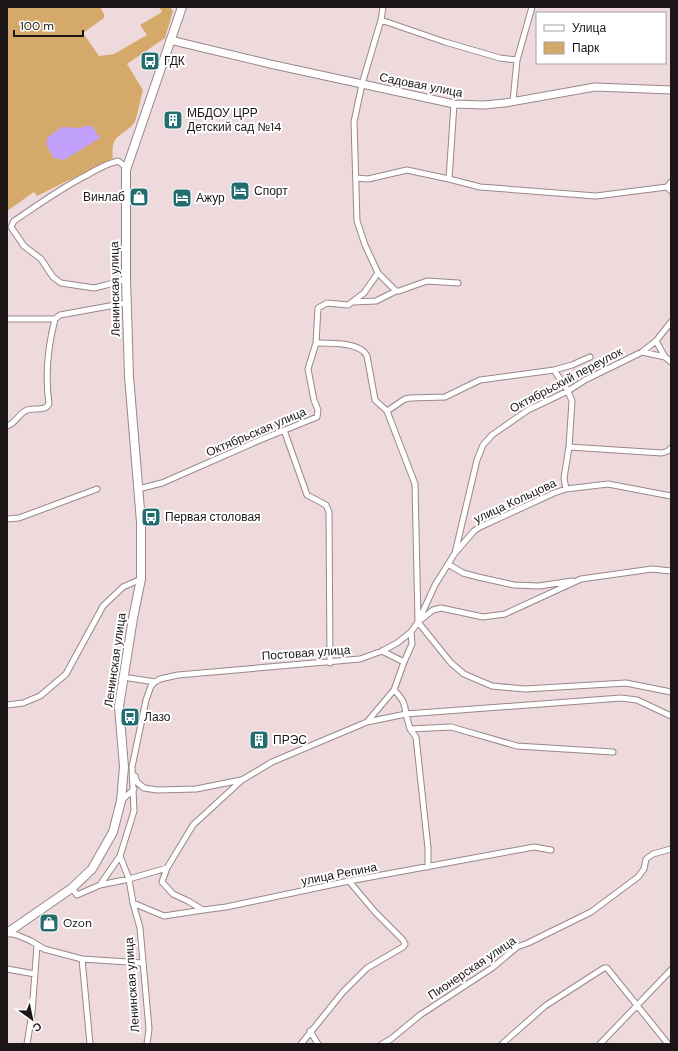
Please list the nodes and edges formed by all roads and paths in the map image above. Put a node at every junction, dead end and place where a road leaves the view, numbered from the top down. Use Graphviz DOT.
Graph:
graph roads {
  1 [pos="182,7"];
  2 [pos="383,7"];
  3 [pos="532,7"];
  4 [pos="381,20"];
  5 [pos="170,40"];
  6 [pos="517,60"];
  7 [pos="362,84"];
  8 [pos="671,90"];
  9 [pos="513,101"];
  10 [pos="454,104"];
  11 [pos="126,167"];
  12 [pos="356,178"];
  13 [pos="449,179"];
  14 [pos="671,182"];
  15 [pos="666,187"];
  16 [pos="671,191"];
  17 [pos="378,273"];
  18 [pos="126,279"];
  19 [pos="458,284"];
  20 [pos="396,291"];
  21 [pos="353,302"];
  22 [pos="126,303"];
  23 [pos="7,319"];
  24 [pos="55,319"];
  25 [pos="671,322"];
  26 [pos="656,341"];
  27 [pos="316,343"];
  28 [pos="642,352"];
  29 [pos="590,357"];
  30 [pos="665,357"];
  31 [pos="671,362"];
  32 [pos="554,370"];
  33 [pos="568,391"];
  34 [pos="387,412"];
  35 [pos="7,426"];
  36 [pos="284,430"];
  37 [pos="569,447"];
  38 [pos="671,448"];
  39 [pos="97,489"];
  40 [pos="138,489"];
  41 [pos="566,489"];
  42 [pos="671,496"];
  43 [pos="7,519"];
  44 [pos="455,553"];
  45 [pos="448,564"];
  46 [pos="671,571"];
  47 [pos="141,579"];
  48 [pos="573,582"];
  49 [pos="418,622"];
  50 [pos="411,632"];
  51 [pos="382,651"];
  52 [pos="404,662"];
  53 [pos="330,663"];
  54 [pos="123,677"];
  55 [pos="155,682"];
  56 [pos="394,690"];
  57 [pos="671,692"];
  58 [pos="7,705"];
  59 [pos="406,714"];
  60 [pos="671,716"];
  61 [pos="367,722"];
  62 [pos="410,729"];
  63 [pos="612,752"];
  64 [pos="124,767"];
  65 [pos="132,767"];
  66 [pos="242,780"];
  67 [pos="134,789"];
  68 [pos="121,800"];
  69 [pos="671,849"];
  70 [pos="551,850"];
  71 [pos="120,856"];
  72 [pos="428,867"];
  73 [pos="167,868"];
  74 [pos="128,879"];
  75 [pos="349,881"];
  76 [pos="100,885"];
  77 [pos="72,888"];
  78 [pos="133,904"];
  79 [pos="203,910"];
  80 [pos="7,933"];
  81 [pos="37,945"];
  82 [pos="82,958"];
  83 [pos="143,963"];
  84 [pos="7,969"];
  85 [pos="671,970"];
  86 [pos="35,974"];
  87 [pos="637,1005"];
  88 [pos="310,1031"];
  89 [pos="27,1044"];
  90 [pos="90,1044"];
  91 [pos="147,1044"];
  92 [pos="301,1044"];
  93 [pos="318,1044"];
  94 [pos="382,1044"];
  95 [pos="502,1044"];
  96 [pos="600,1044"];
  97 [pos="668,1044"];
  1 -- 5 [label="main road, Ленинская улица"];
  2 -- 4 [label="street"];
  3 -- 6 [label="street"];
  4 -- 6 [label="street"];
  4 -- 7 [label="street"];
  5 -- 7 [label="street, Садовая улица"];
  5 -- 11 [label="main road, Ленинская улица"];
  6 -- 9 [label="street"];
  7 -- 10 [label="street, Садовая улица"];
  7 -- 12 [label="street"];
  8 -- 9 [label="street, Садовая улица"];
  9 -- 10 [label="street, Садовая улица"];
  10 -- 13 [label="street"];
  11 -- 18 [label="main road, Ленинская улица"];
  11 -- 18 [label="street"];
  12 -- 13 [label="street"];
  12 -- 17 [label="street"];
  13 -- 15 [label="street"];
  14 -- 15 [label="street"];
  15 -- 16 [label="street"];
  17 -- 20 [label="street"];
  17 -- 21 [label="street"];
  18 -- 22 [label="main road, Ленинская улица"];
  19 -- 20 [label="street"];
  20 -- 21 [label="street"];
  21 -- 27 [label="street, Октябрьская улица"];
  22 -- 24 [label="street"];
  22 -- 40 [label="main road, Ленинская улица"];
  23 -- 24 [label="street"];
  24 -- 35 [label="street"];
  25 -- 26 [label="street, Октябрьский переулок"];
  26 -- 28 [label="street, Октябрьский переулок"];
  26 -- 30 [label="street"];
  27 -- 34 [label="street"];
  27 -- 36 [label="street, Октябрьская улица"];
  28 -- 30 [label="street"];
  28 -- 33 [label="street, Октябрьский переулок"];
  29 -- 32 [label="street"];
  30 -- 31 [label="street"];
  32 -- 33 [label="street"];
  32 -- 34 [label="street"];
  33 -- 37 [label="street"];
  33 -- 44 [label="street, Октябрьский переулок"];
  34 -- 49 [label="street"];
  36 -- 40 [label="street, Октябрьская улица"];
  36 -- 53 [label="street"];
  37 -- 38 [label="street"];
  37 -- 41 [label="street"];
  39 -- 43 [label="street"];
  40 -- 47 [label="main road, Ленинская улица"];
  41 -- 42 [label="street, улица Кольцова"];
  41 -- 44 [label="street, улица Кольцова"];
  44 -- 45 [label="street, улица Кольцова"];
  45 -- 48 [label="street, Постовая улица"];
  45 -- 49 [label="street, улица Кольцова"];
  46 -- 48 [label="street, Постовая улица"];
  47 -- 54 [label="main road, Ленинская улица"];
  47 -- 58 [label="street, Ленинская улица"];
  48 -- 49 [label="street, Постовая улица"];
  49 -- 50 [label="street, Постовая улица"];
  49 -- 57 [label="street"];
  50 -- 51 [label="street, Постовая улица"];
  50 -- 52 [label="street"];
  51 -- 52 [label="street"];
  51 -- 53 [label="street, Постовая улица"];
  52 -- 56 [label="street"];
  53 -- 55 [label="street, Постовая улица"];
  54 -- 55 [label="street"];
  54 -- 64 [label="main road, Ленинская улица"];
  55 -- 65 [label="street"];
  56 -- 59 [label="street"];
  56 -- 61 [label="street"];
  59 -- 60 [label="street"];
  59 -- 61 [label="street"];
  59 -- 62 [label="street"];
  61 -- 66 [label="street"];
  62 -- 63 [label="street"];
  62 -- 72 [label="street"];
  64 -- 65 [label="street"];
  64 -- 68 [label="main road, Ленинская улица"];
  65 -- 66 [label="street"];
  65 -- 67 [label="street"];
  66 -- 73 [label="street"];
  67 -- 68 [label="street"];
  67 -- 71 [label="street"];
  68 -- 77 [label="main road, Ленинская улица"];
  69 -- 94 [label="street, Пионерская улица"];
  70 -- 72 [label="street, улица Репина"];
  71 -- 74 [label="street, Ленинская улица"];
  71 -- 76 [label="street"];
  72 -- 75 [label="street, улица Репина"];
  73 -- 74 [label="street"];
  73 -- 79 [label="street"];
  74 -- 76 [label="street"];
  74 -- 78 [label="street, Ленинская улица"];
  75 -- 79 [label="street, улица Репина"];
  75 -- 88 [label="street"];
  76 -- 77 [label="street"];
  77 -- 80 [label="main road, Ленинская улица"];
  78 -- 79 [label="street, улица Репина"];
  78 -- 83 [label="street, Ленинская улица"];
  80 -- 81 [label="street"];
  81 -- 82 [label="street"];
  81 -- 86 [label="street"];
  82 -- 83 [label="street"];
  82 -- 90 [label="street"];
  83 -- 91 [label="street, Ленинская улица"];
  84 -- 86 [label="street"];
  85 -- 87 [label="street"];
  86 -- 89 [label="street"];
  87 -- 95 [label="street"];
  87 -- 96 [label="street"];
  87 -- 97 [label="street"];
  88 -- 92 [label="street"];
  88 -- 93 [label="street"];
}
